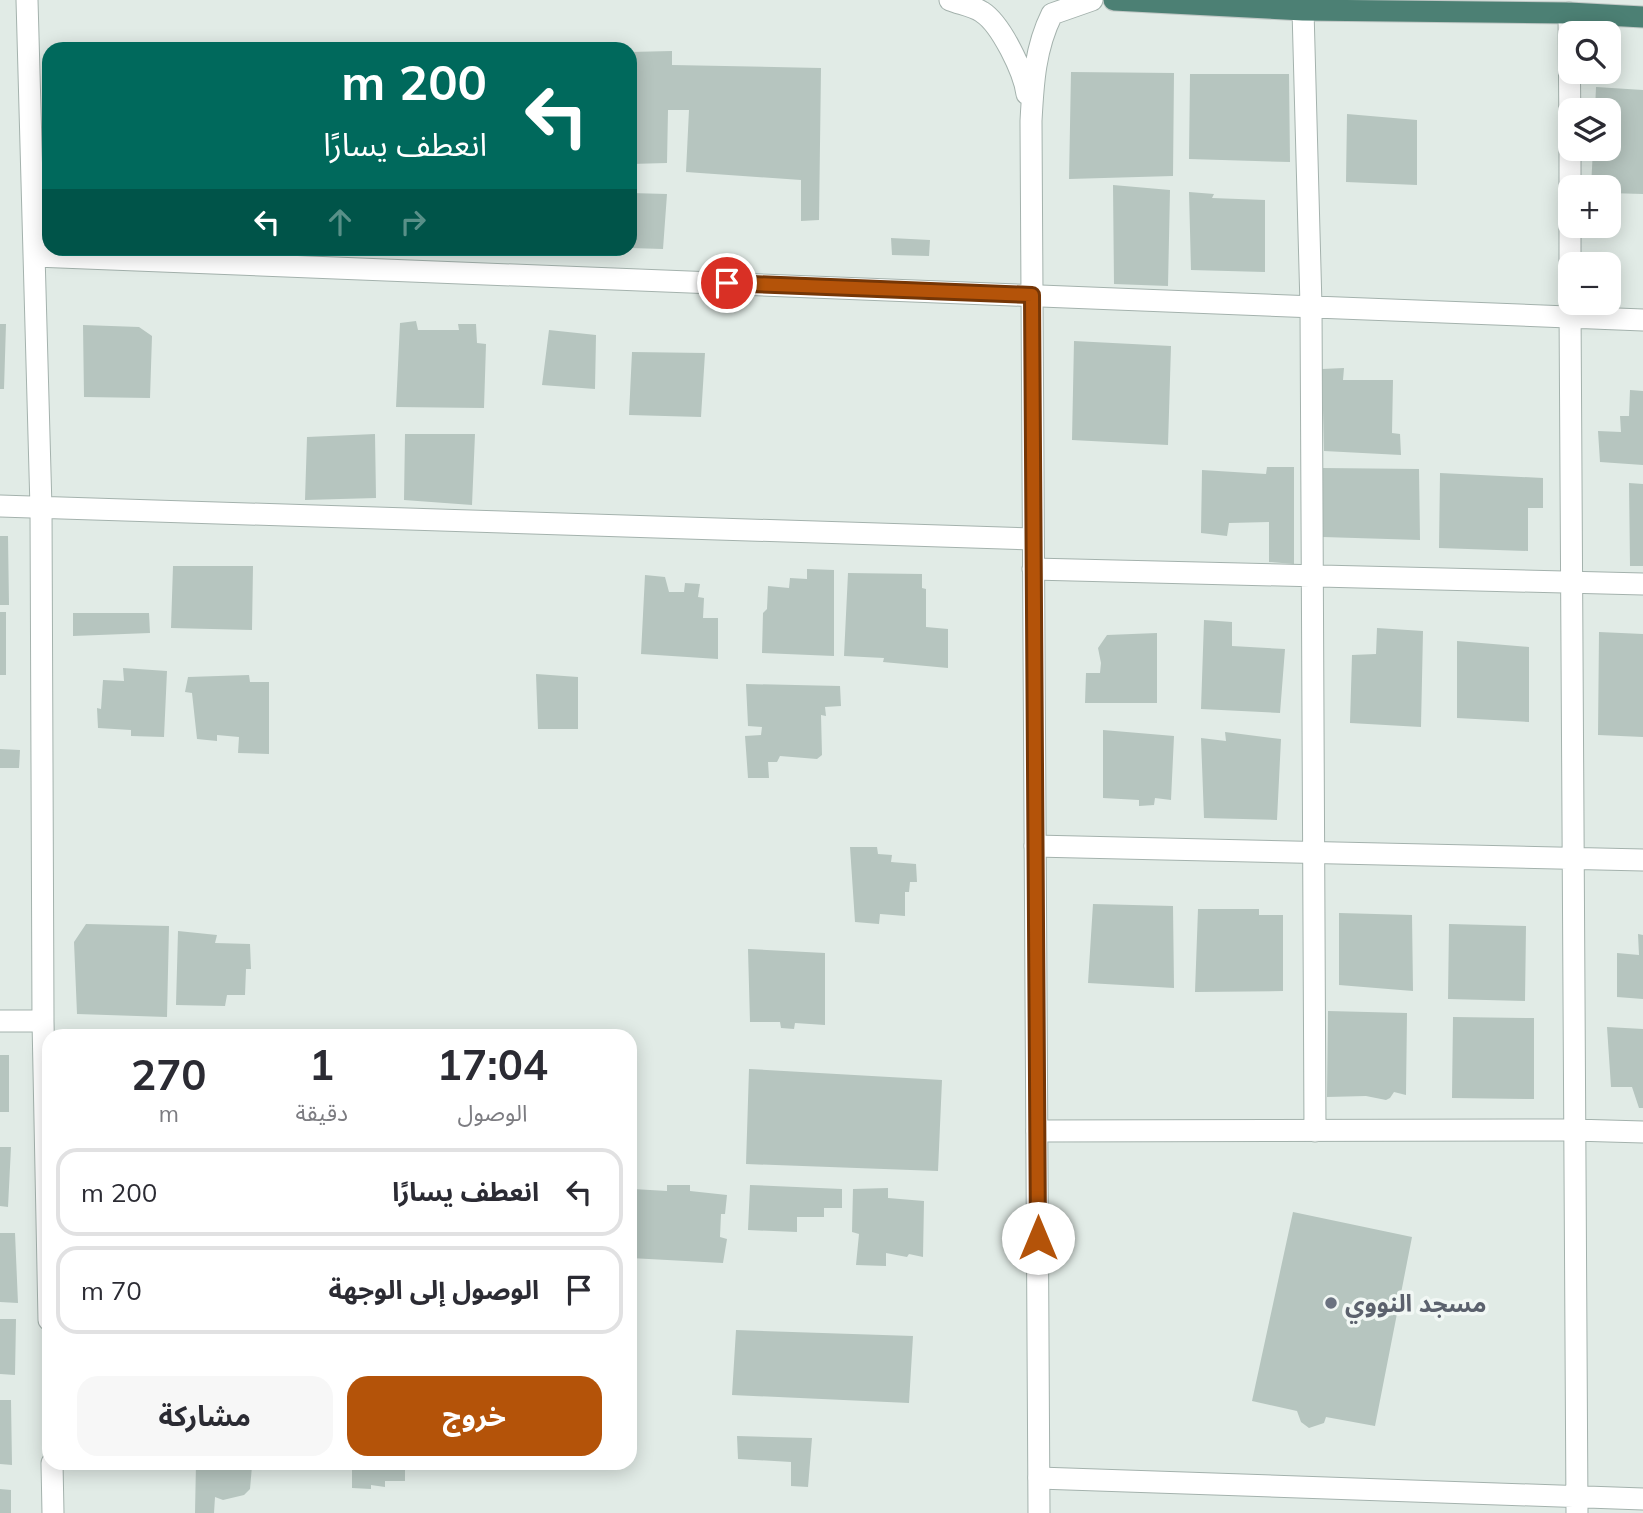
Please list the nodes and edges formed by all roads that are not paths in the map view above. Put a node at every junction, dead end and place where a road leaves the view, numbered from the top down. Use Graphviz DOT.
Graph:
graph roads {
  1 [pos="27,0"];
  2 [pos="950,0"];
  3 [pos="1092,0"];
  4 [pos="1114,0"];
  5 [pos="1303,10"];
  6 [pos="1569,13"];
  7 [pos="1643,17"];
  8 [pos="1570,98"];
  9 [pos="1031,121"];
  10 [pos="35,256"];
  11 [pos="1032,295"];
  12 [pos="1311,306"];
  13 [pos="1558,310"];
  14 [pos="1570,315"];
  15 [pos="1606,315"];
  16 [pos="1643,320"];
  17 [pos="0,506"];
  18 [pos="41,508"];
  19 [pos="1033,539"];
  20 [pos="1033,569"];
  21 [pos="1312,575"];
  22 [pos="1571,581"];
  23 [pos="1643,584"];
  24 [pos="1035,846"];
  25 [pos="1313,853"];
  26 [pos="1573,859"];
  27 [pos="1643,860"];
  28 [pos="0,1021"];
  29 [pos="43,1021"];
  30 [pos="43,1029"];
  31 [pos="1573,1130"];
  32 [pos="1037,1131"];
  33 [pos="1315,1131"];
  34 [pos="1643,1132"];
  35 [pos="52,1470"];
  36 [pos="1039,1478"];
  37 [pos="1643,1499"];
  38 [pos="1577,1504"];
  39 [pos="53,1513"];
  40 [pos="1039,1513"];
  1 -- 10 [label="street"];
  2 -- 9 [label="street"];
  3 -- 9 [label="street"];
  4 -- 5 [label="highway"];
  5 -- 6 [label="highway"];
  5 -- 12 [label="street"];
  6 -- 7 [label="highway"];
  6 -- 8 [label="street"];
  9 -- 11 [label="street"];
  10 -- 11 [label="street"];
  10 -- 18 [label="street"];
  11 -- 12 [label="street"];
  11 -- 19 [label="street"];
  12 -- 13 [label="street"];
  12 -- 21 [label="street"];
  14 -- 22 [label="street"];
  15 -- 16 [label="street"];
  17 -- 18 [label="street"];
  18 -- 19 [label="street"];
  18 -- 29 [label="street"];
  19 -- 20 [label="street"];
  20 -- 21 [label="street"];
  20 -- 24 [label="street"];
  21 -- 22 [label="street"];
  21 -- 25 [label="street"];
  22 -- 23 [label="street"];
  22 -- 26 [label="street"];
  24 -- 25 [label="street"];
  24 -- 32 [label="street"];
  25 -- 26 [label="street"];
  25 -- 33 [label="street"];
  26 -- 27 [label="street"];
  26 -- 31 [label="street"];
  28 -- 29 [label="street"];
  29 -- 30 [label="street"];
  31 -- 33 [label="street"];
  31 -- 34 [label="street"];
  31 -- 38 [label="street"];
  32 -- 33 [label="street"];
  32 -- 36 [label="street"];
  35 -- 39 [label="street"];
  36 -- 38 [label="street"];
  36 -- 40 [label="street"];
  37 -- 38 [label="street"];
}
